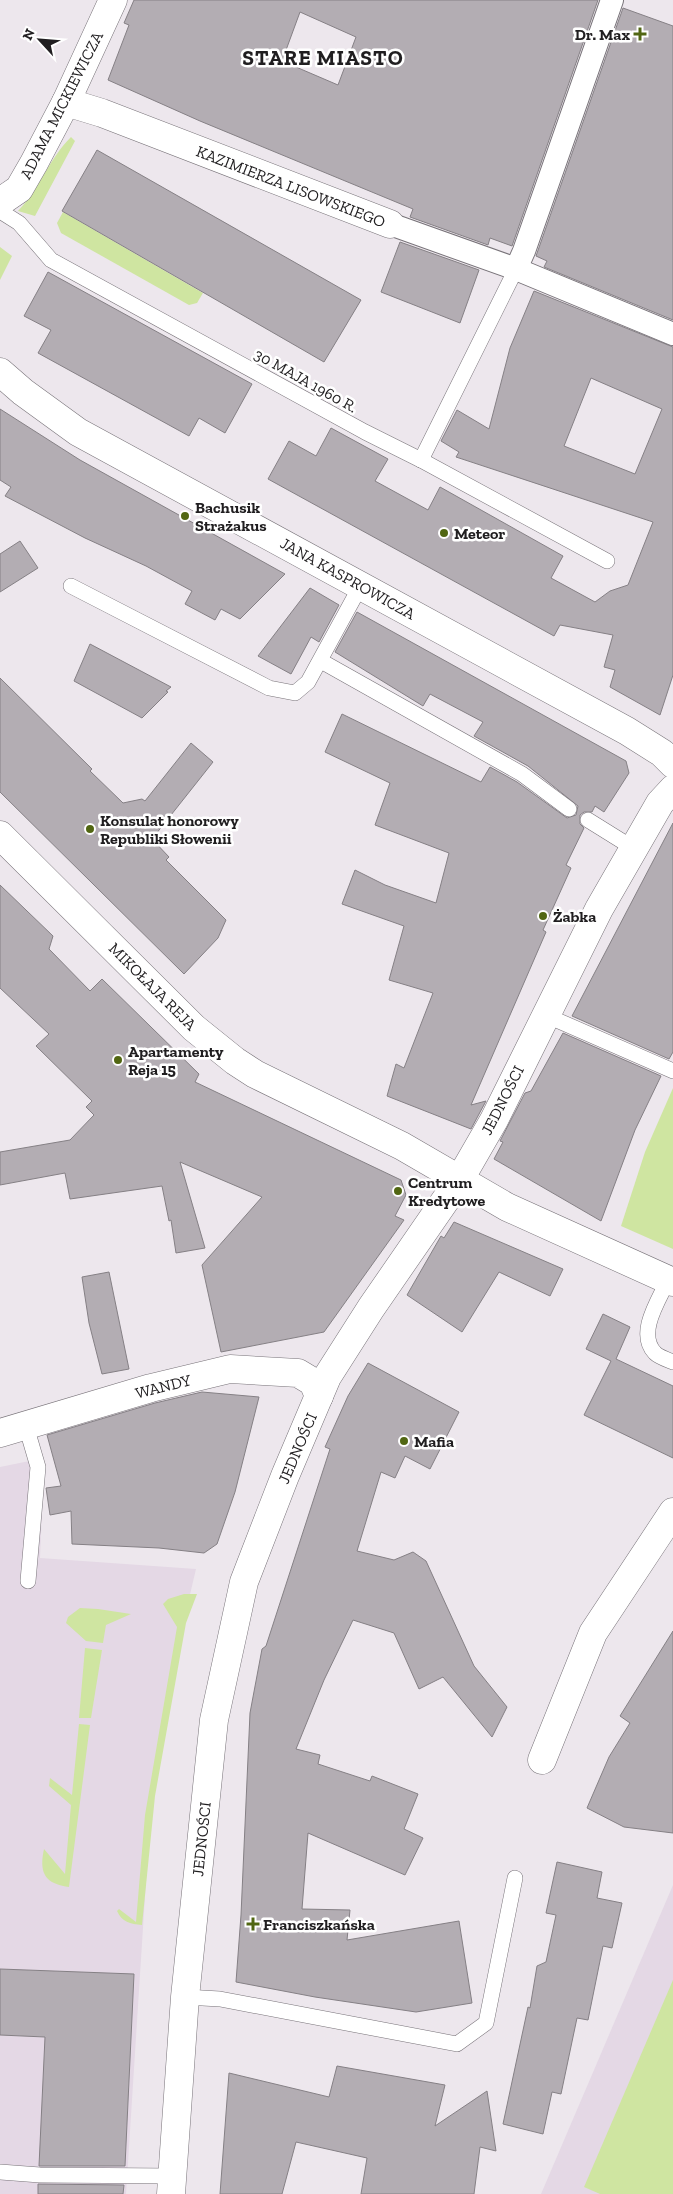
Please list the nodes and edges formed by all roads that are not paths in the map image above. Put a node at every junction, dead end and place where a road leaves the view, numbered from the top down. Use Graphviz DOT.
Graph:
graph roads {
  1 [pos="113,0"];
  2 [pos="612,0"];
  3 [pos="66,102"];
  4 [pos="0,202"];
  5 [pos="0,211"];
  6 [pos="390,224"];
  7 [pos="516,269"];
  8 [pos="673,334"];
  9 [pos="0,372"];
  10 [pos="421,460"];
  11 [pos="607,562"];
  12 [pos="361,585"];
  13 [pos="71,586"];
  14 [pos="321,661"];
  15 [pos="673,764"];
  16 [pos="673,789"];
  17 [pos="570,809"];
  18 [pos="588,820"];
  19 [pos="0,835"];
  20 [pos="633,848"];
  21 [pos="545,1015"];
  22 [pos="673,1071"];
  23 [pos="460,1180"];
  24 [pos="671,1281"];
  25 [pos="673,1362"];
  26 [pos="319,1396"];
  27 [pos="34,1422"];
  28 [pos="0,1433"];
  29 [pos="673,1512"];
  30 [pos="28,1581"];
  31 [pos="542,1760"];
  32 [pos="515,1878"];
  33 [pos="185,1997"];
  34 [pos="0,2172"];
  35 [pos="171,2185"];
  1 -- 3 [label="street, ADAMA MICKIEWICZA"];
  2 -- 7 [label="street"];
  3 -- 4 [label="street, ADAMA MICKIEWICZA"];
  3 -- 6 [label="street, KAZIMIERZA LISOWSKIEGO"];
  5 -- 10 [label="lane, 30 MAJA 1960 R."];
  6 -- 7 [label="street, KAZIMIERZA LISOWSKIEGO"];
  7 -- 8 [label="street, KAZIMIERZA LISOWSKIEGO"];
  7 -- 10 [label="lane"];
  9 -- 12 [label="street, JANA KASPROWICZA"];
  10 -- 11 [label="lane, 30 MAJA 1960 R."];
  12 -- 14 [label="lane"];
  12 -- 15 [label="street, JANA KASPROWICZA"];
  13 -- 14 [label="lane"];
  14 -- 17 [label="lane"];
  16 -- 20 [label="street, JEDNOŚCI"];
  18 -- 20 [label="lane"];
  19 -- 23 [label="street, MIKOŁAJA REJA"];
  20 -- 21 [label="street, JEDNOŚCI"];
  21 -- 22 [label="lane"];
  21 -- 23 [label="street, JEDNOŚCI"];
  23 -- 24 [label="street, MIKOŁAJA REJA"];
  23 -- 26 [label="street, JEDNOŚCI"];
  24 -- 25 [label="lane"];
  26 -- 27 [label="street, WANDY"];
  26 -- 33 [label="street, JEDNOŚCI"];
  27 -- 28 [label="street, WANDY"];
  27 -- 30 [label="lane"];
  29 -- 31 [label="street"];
  32 -- 33 [label="lane"];
  33 -- 35 [label="street, JEDNOŚCI"];
  34 -- 35 [label="lane"];
}
